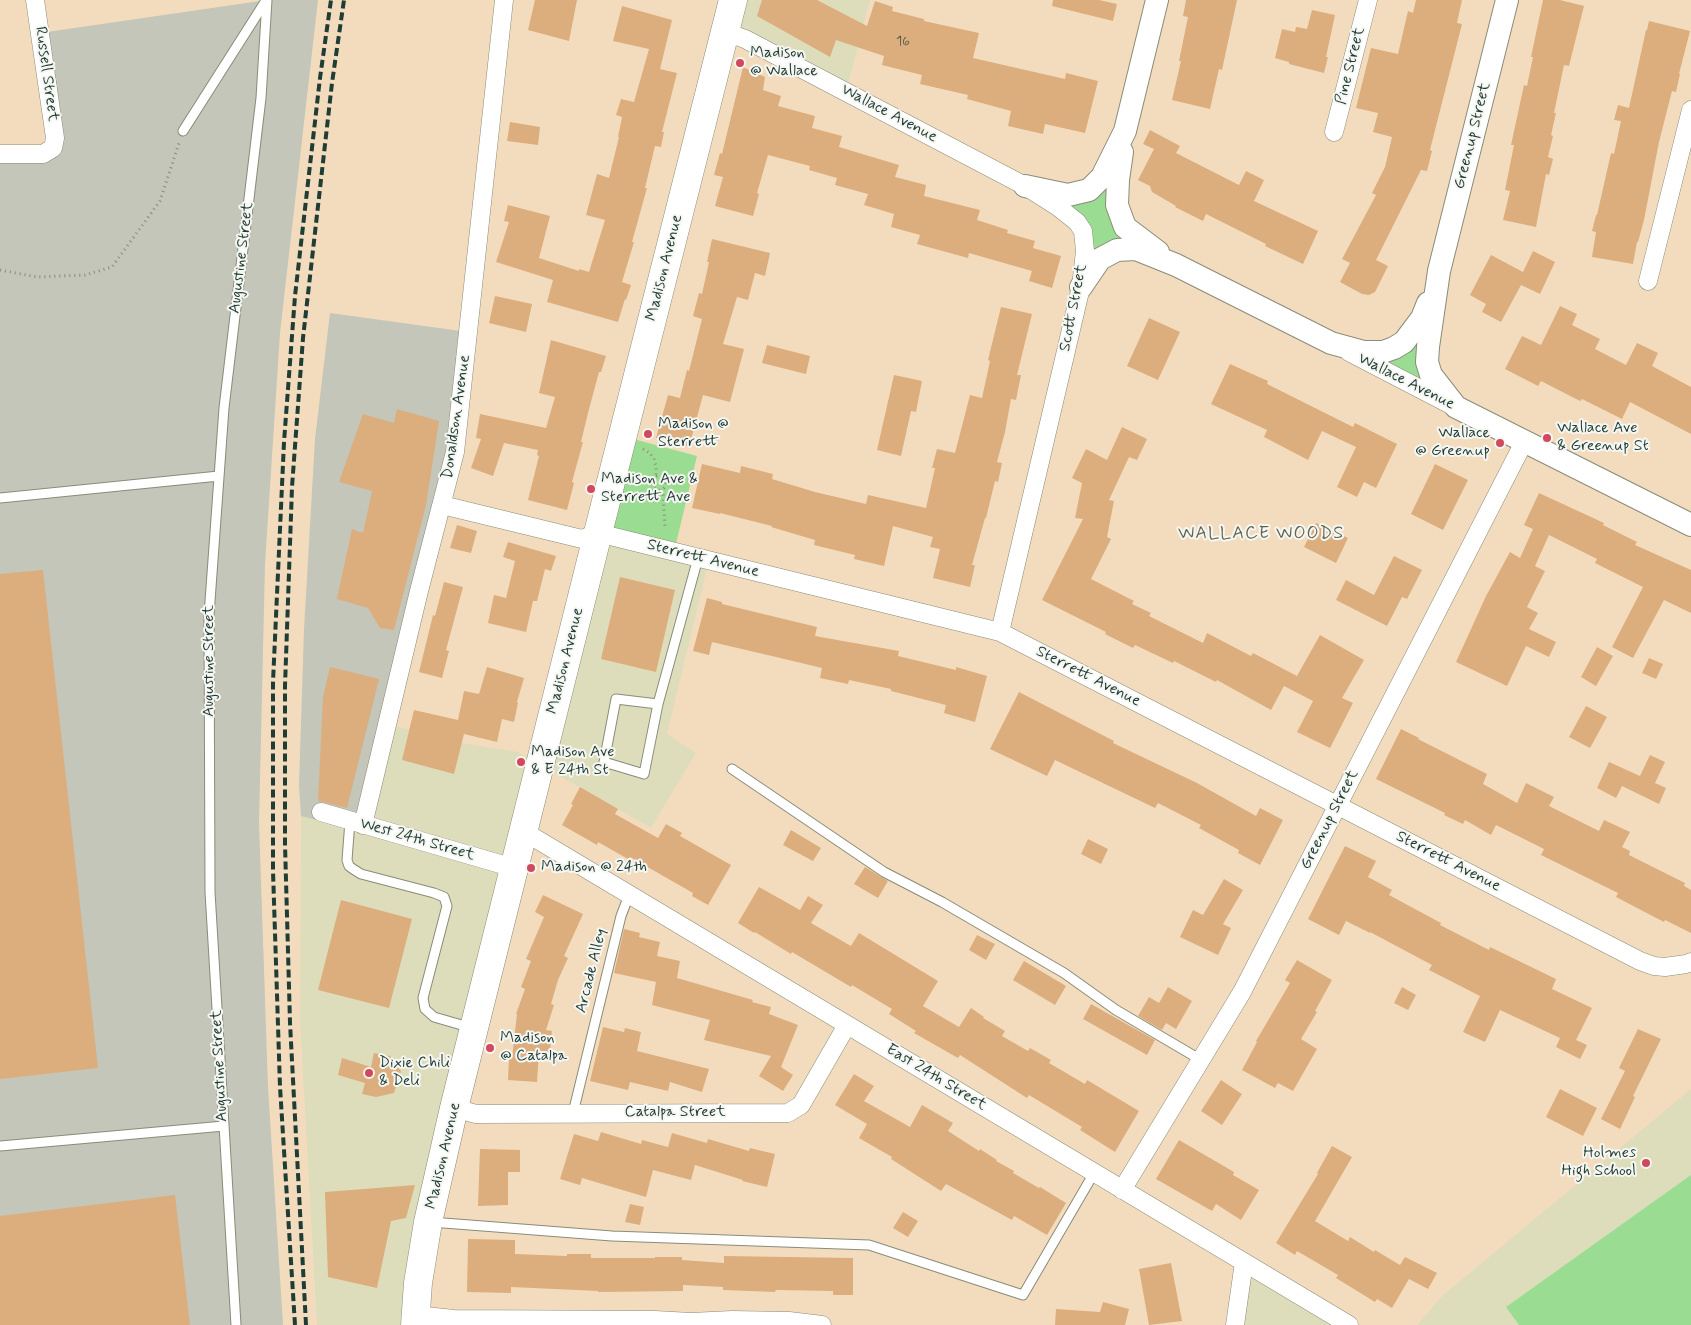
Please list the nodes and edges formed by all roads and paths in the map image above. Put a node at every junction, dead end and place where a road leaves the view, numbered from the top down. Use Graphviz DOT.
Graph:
graph roads {
  1 [pos="35,0"];
  2 [pos="267,0"];
  3 [pos="504,0"];
  4 [pos="733,0"];
  5 [pos="1157,0"];
  6 [pos="1368,0"];
  7 [pos="1506,0"];
  8 [pos="725,32"];
  9 [pos="1691,110"];
  10 [pos="183,131"];
  11 [pos="1125,131"];
  12 [pos="1334,132"];
  13 [pos="0,154"];
  14 [pos="1025,186"];
  15 [pos="1176,265"];
  16 [pos="0,270"];
  17 [pos="1439,271"];
  18 [pos="1648,280"];
  19 [pos="1082,287"];
  20 [pos="1331,343"];
  21 [pos="1456,407"];
  22 [pos="1524,442"];
  23 [pos="642,449"];
  24 [pos="220,476"];
  25 [pos="656,477"];
  26 [pos="661,490"];
  27 [pos="0,498"];
  28 [pos="442,505"];
  29 [pos="1691,525"];
  30 [pos="665,526"];
  31 [pos="598,533"];
  32 [pos="698,558"];
  33 [pos="1000,632"];
  34 [pos="658,704"];
  35 [pos="732,769"];
  36 [pos="1337,805"];
  37 [pos="320,812"];
  38 [pos="357,823"];
  39 [pos="523,831"];
  40 [pos="514,868"];
  41 [pos="629,895"];
  42 [pos="1691,962"];
  43 [pos="847,1025"];
  44 [pos="474,1028"];
  45 [pos="1201,1060"];
  46 [pos="454,1108"];
  47 [pos="573,1114"];
  48 [pos="224,1126"];
  49 [pos="0,1146"];
  50 [pos="1094,1173"];
  51 [pos="1122,1190"];
  52 [pos="428,1222"];
  53 [pos="1244,1262"];
  54 [pos="415,1320"];
  55 [pos="236,1325"];
  56 [pos="822,1325"];
  57 [pos="1234,1325"];
  58 [pos="1348,1325"];
  1 -- 13 [label="street, Russell Street"];
  2 -- 10 [label="lane"];
  2 -- 24 [label="lane, Augustine Street"];
  3 -- 28 [label="street, Donaldson Avenue"];
  4 -- 8 [label="main road, Madison Avenue"];
  5 -- 11 [label="street"];
  6 -- 12 [label="street, Pine Street"];
  7 -- 17 [label="street, Greenup Street"];
  8 -- 14 [label="street, Wallace Avenue"];
  8 -- 31 [label="main road, Madison Avenue"];
  9 -- 18 [label="street"];
  10 -- 16 [label="path"];
  11 -- 14 [label="street"];
  11 -- 15 [label="street, Wallace Avenue"];
  14 -- 19 [label="street, Scott Street"];
  15 -- 19 [label="street, Wallace Avenue"];
  15 -- 20 [label="street, Wallace Avenue"];
  17 -- 20 [label="street"];
  17 -- 21 [label="street"];
  19 -- 33 [label="street, Scott Street"];
  20 -- 21 [label="street, Wallace Avenue"];
  21 -- 22 [label="street, Wallace Avenue"];
  22 -- 29 [label="street, Wallace Avenue"];
  22 -- 36 [label="street, Greenup Street"];
  23 -- 25 [label="path"];
  24 -- 27 [label="lane"];
  24 -- 48 [label="lane, Augustine Street"];
  25 -- 26 [label="path"];
  25 -- 26 [label="path"];
  26 -- 30 [label="path"];
  28 -- 31 [label="street, Sterrett Avenue"];
  28 -- 38 [label="street, Donaldson Avenue"];
  31 -- 32 [label="street, Sterrett Avenue"];
  31 -- 39 [label="main road, Madison Avenue"];
  32 -- 33 [label="street, Sterrett Avenue"];
  32 -- 34 [label="lane"];
  33 -- 36 [label="street, Sterrett Avenue"];
  34 -- 34 [label="lane"];
  35 -- 45 [label="lane"];
  36 -- 42 [label="street, Sterrett Avenue"];
  36 -- 45 [label="street, Greenup Street"];
  37 -- 38 [label="street, West 24th Street"];
  38 -- 40 [label="street, West 24th Street"];
  38 -- 44 [label="lane"];
  39 -- 40 [label="main road, Madison Avenue"];
  39 -- 41 [label="street, East 24th Street"];
  40 -- 44 [label="main road, Madison Avenue"];
  41 -- 43 [label="street, East 24th Street"];
  41 -- 47 [label="lane, Arcade Alley"];
  43 -- 47 [label="street, Catalpa Street"];
  43 -- 50 [label="street, East 24th Street"];
  44 -- 46 [label="main road, Madison Avenue"];
  45 -- 51 [label="street, Greenup Street"];
  46 -- 47 [label="street, Catalpa Street"];
  46 -- 52 [label="main road, Madison Avenue"];
  48 -- 49 [label="lane"];
  48 -- 55 [label="lane, Augustine Street"];
  50 -- 51 [label="street, East 24th Street"];
  50 -- 52 [label="lane"];
  51 -- 53 [label="street, East 24th Street"];
  52 -- 54 [label="main road, Madison Avenue"];
  53 -- 57 [label="street"];
  53 -- 58 [label="street, East 24th Street"];
  54 -- 56 [label="street"];
}
